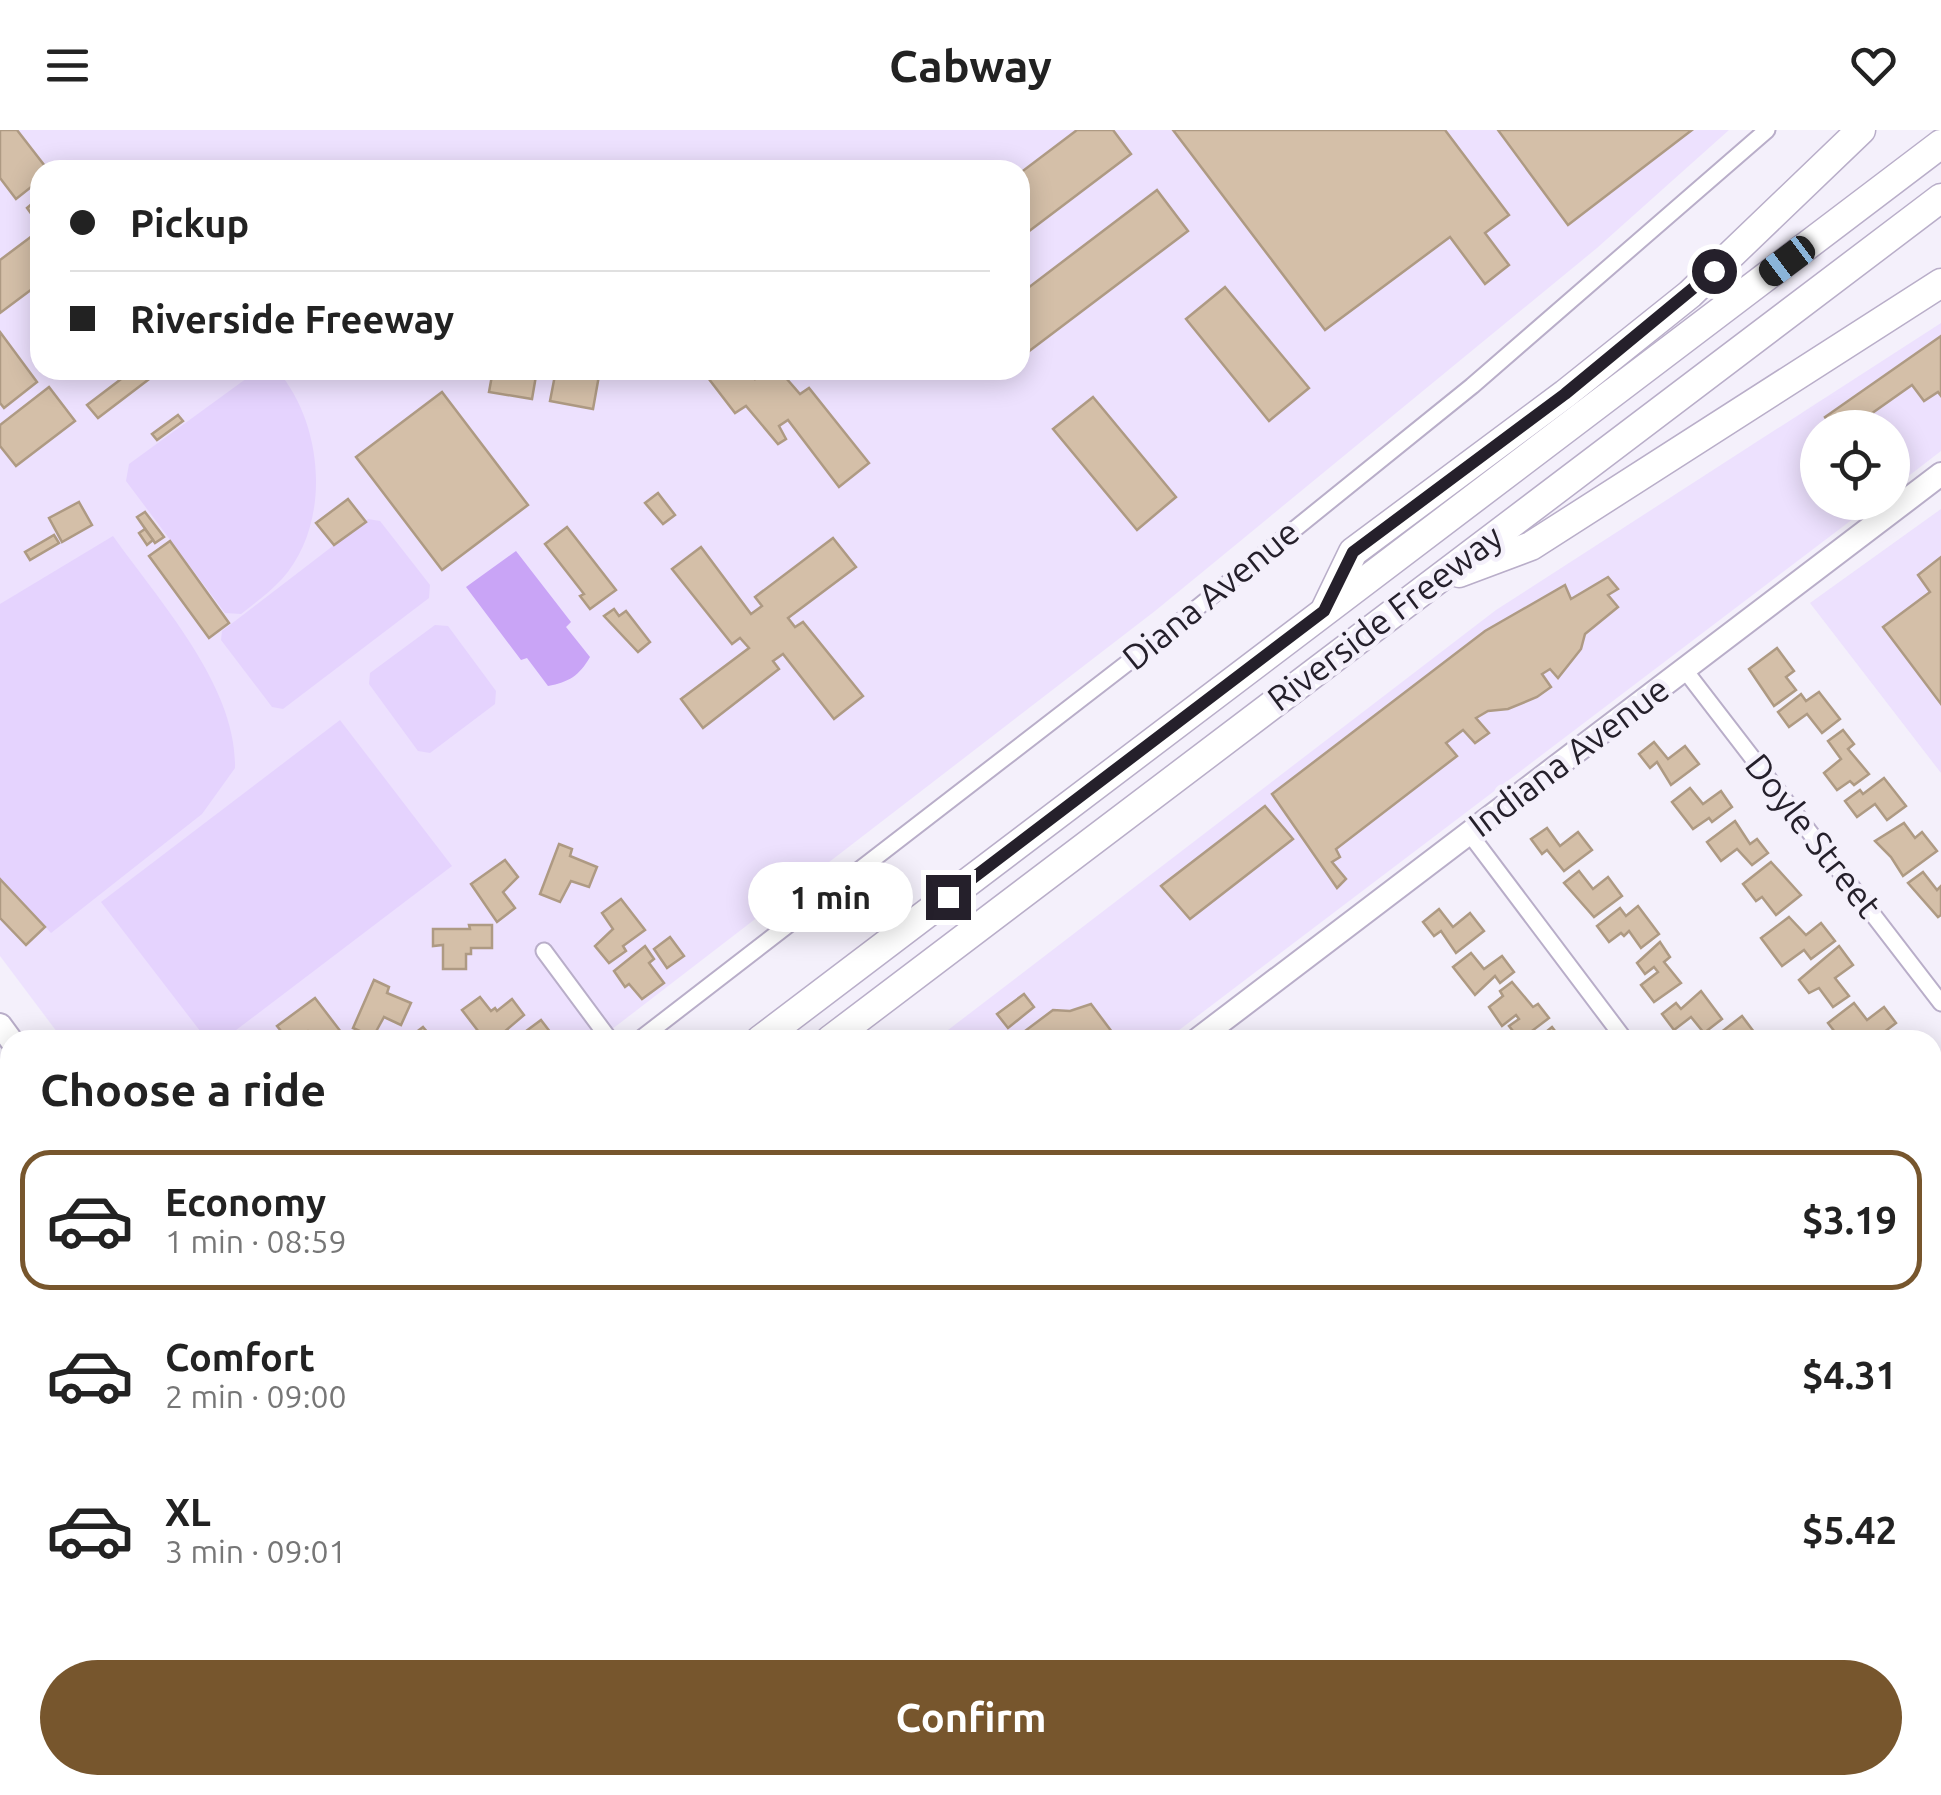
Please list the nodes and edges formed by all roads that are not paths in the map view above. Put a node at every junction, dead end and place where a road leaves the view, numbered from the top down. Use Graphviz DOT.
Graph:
graph roads {
  1 [pos="1767,130"];
  2 [pos="1861,130"];
  3 [pos="1941,144"];
  4 [pos="1941,198"];
  5 [pos="1941,283"];
  6 [pos="1941,474"];
  7 [pos="1429,584"];
  8 [pos="1324,611"];
  9 [pos="1684,669"];
  10 [pos="1469,833"];
  11 [pos="544,951"];
  12 [pos="1941,1003"];
  13 [pos="603,1030"];
  14 [pos="653,1030"];
  15 [pos="773,1030"];
  16 [pos="843,1030"];
  17 [pos="1210,1030"];
  18 [pos="1617,1030"];
  1 -- 14 [label="street, Diana Avenue"];
  2 -- 8 [label="highway"];
  3 -- 8 [label="highway, Riverside Freeway"];
  4 -- 7 [label="highway, Riverside Freeway"];
  5 -- 7 [label="highway"];
  6 -- 9 [label="street, Indiana Avenue"];
  7 -- 16 [label="highway, Riverside Freeway"];
  8 -- 15 [label="highway, Riverside Freeway"];
  9 -- 10 [label="street, Indiana Avenue"];
  9 -- 12 [label="street, Doyle Street"];
  10 -- 17 [label="street, Indiana Avenue"];
  10 -- 18 [label="street"];
  11 -- 13 [label="street"];
}
